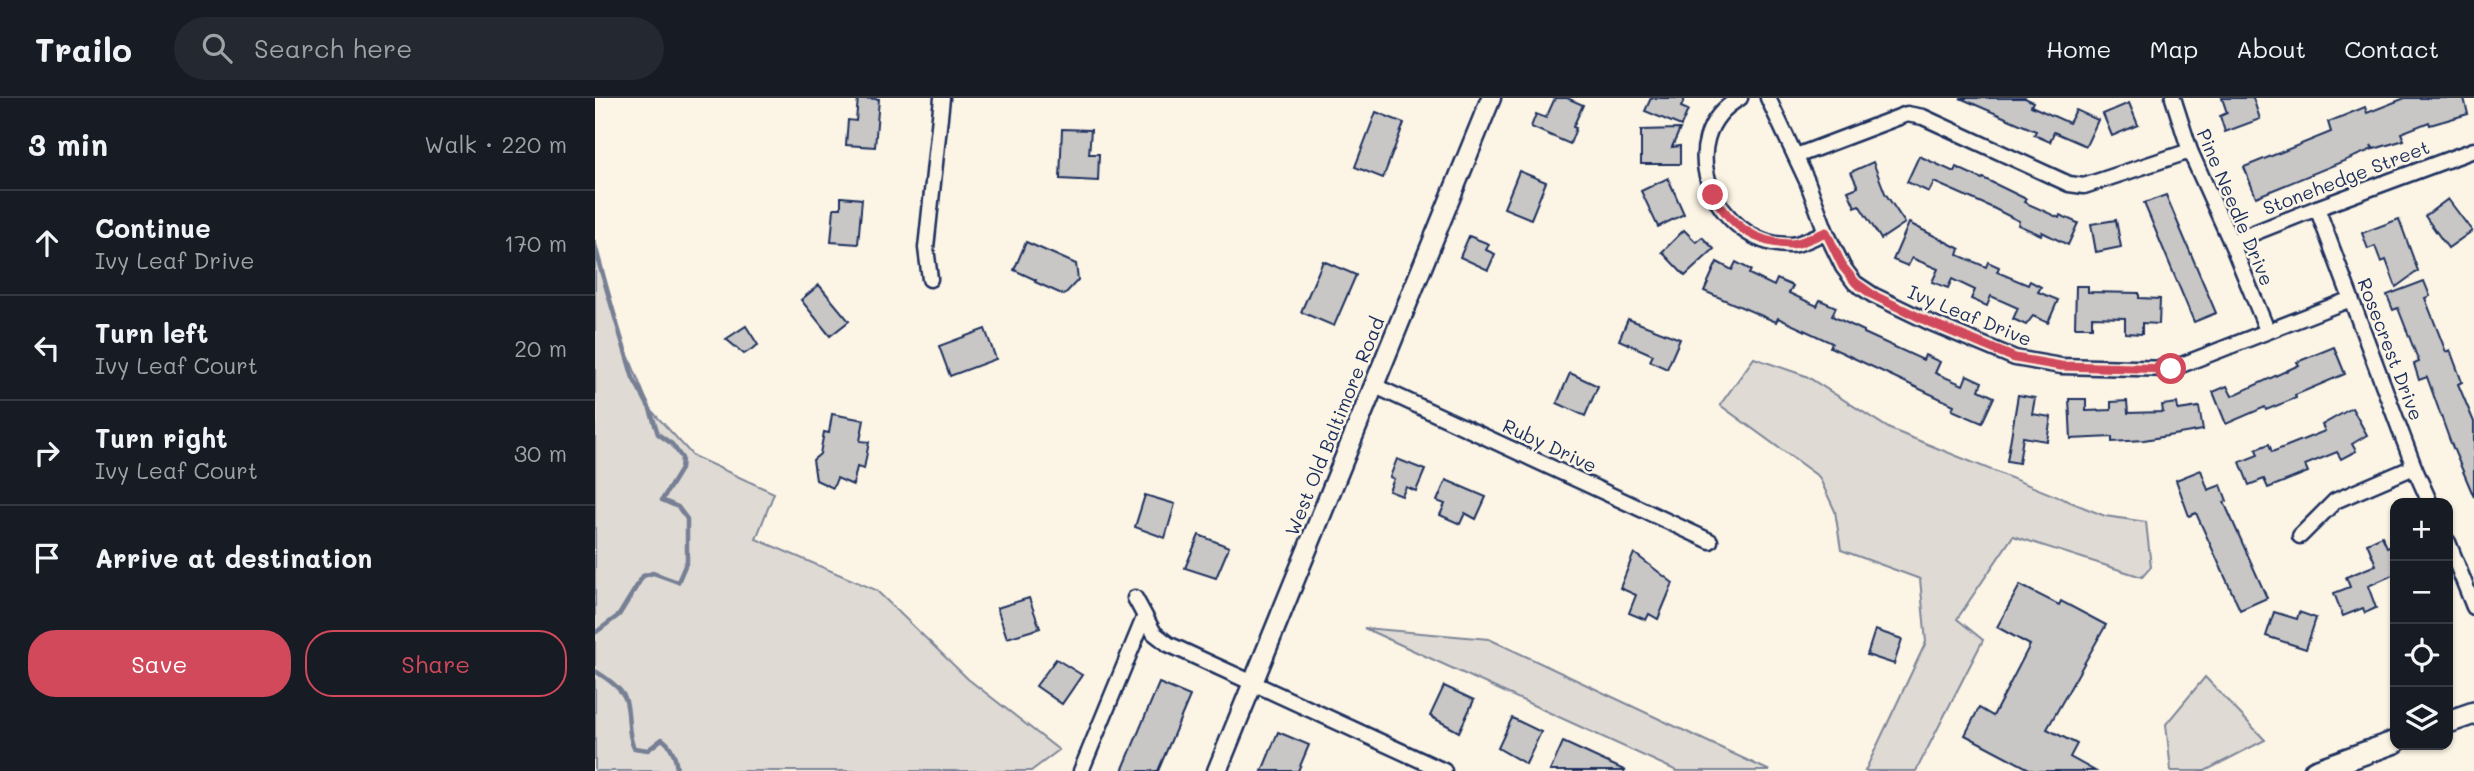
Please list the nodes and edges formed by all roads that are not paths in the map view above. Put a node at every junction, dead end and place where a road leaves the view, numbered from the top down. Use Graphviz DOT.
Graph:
graph roads {
  1 [pos="942,98"];
  2 [pos="1491,98"];
  3 [pos="1740,98"];
  4 [pos="1768,98"];
  5 [pos="2173,98"];
  6 [pos="2474,150"];
  7 [pos="2190,151"];
  8 [pos="1796,156"];
  9 [pos="2317,208"];
  10 [pos="1826,232"];
  11 [pos="2231,242"];
  12 [pos="930,279"];
  13 [pos="2351,299"];
  14 [pos="2267,330"];
  15 [pos="1373,385"];
  16 [pos="2414,467"];
  17 [pos="2428,498"];
  18 [pos="2299,536"];
  19 [pos="1710,541"];
  20 [pos="2453,549"];
  21 [pos="2467,568"];
  22 [pos="1135,598"];
  23 [pos="2474,607"];
  24 [pos="1144,618"];
  25 [pos="1252,681"];
  26 [pos="2474,713"];
  27 [pos="2453,720"];
  28 [pos="2390,743"];
  29 [pos="1081,771"];
  30 [pos="1217,771"];
  31 [pos="1444,771"];
  32 [pos="2315,771"];
  1 -- 12 [label="street"];
  2 -- 15 [label="street, West Old Baltimore Road"];
  3 -- 10 [label="street"];
  4 -- 8 [label="street, Ivy Leaf Drive"];
  5 -- 7 [label="street, Pine Needle Drive"];
  6 -- 9 [label="street, Stonehedge Street"];
  7 -- 8 [label="street"];
  7 -- 11 [label="street, Pine Needle Drive"];
  8 -- 10 [label="street, Ivy Leaf Drive"];
  9 -- 11 [label="street, Stonehedge Street"];
  9 -- 13 [label="street, Rosecrest Drive"];
  10 -- 14 [label="street, Ivy Leaf Drive"];
  11 -- 14 [label="street, Pine Needle Drive"];
  13 -- 14 [label="street, Ivy Leaf Drive"];
  13 -- 16 [label="street, Rosecrest Drive"];
  15 -- 19 [label="street, Ruby Drive"];
  15 -- 25 [label="street, West Old Baltimore Road"];
  16 -- 17 [label="street, Rosecrest Drive"];
  16 -- 18 [label="street"];
  20 -- 21 [label="street"];
  21 -- 23 [label="street"];
  22 -- 24 [label="street"];
  24 -- 25 [label="street"];
  24 -- 29 [label="street"];
  25 -- 30 [label="street, West Old Baltimore Road"];
  25 -- 31 [label="street"];
  26 -- 27 [label="main road"];
  28 -- 32 [label="main road"];
}
